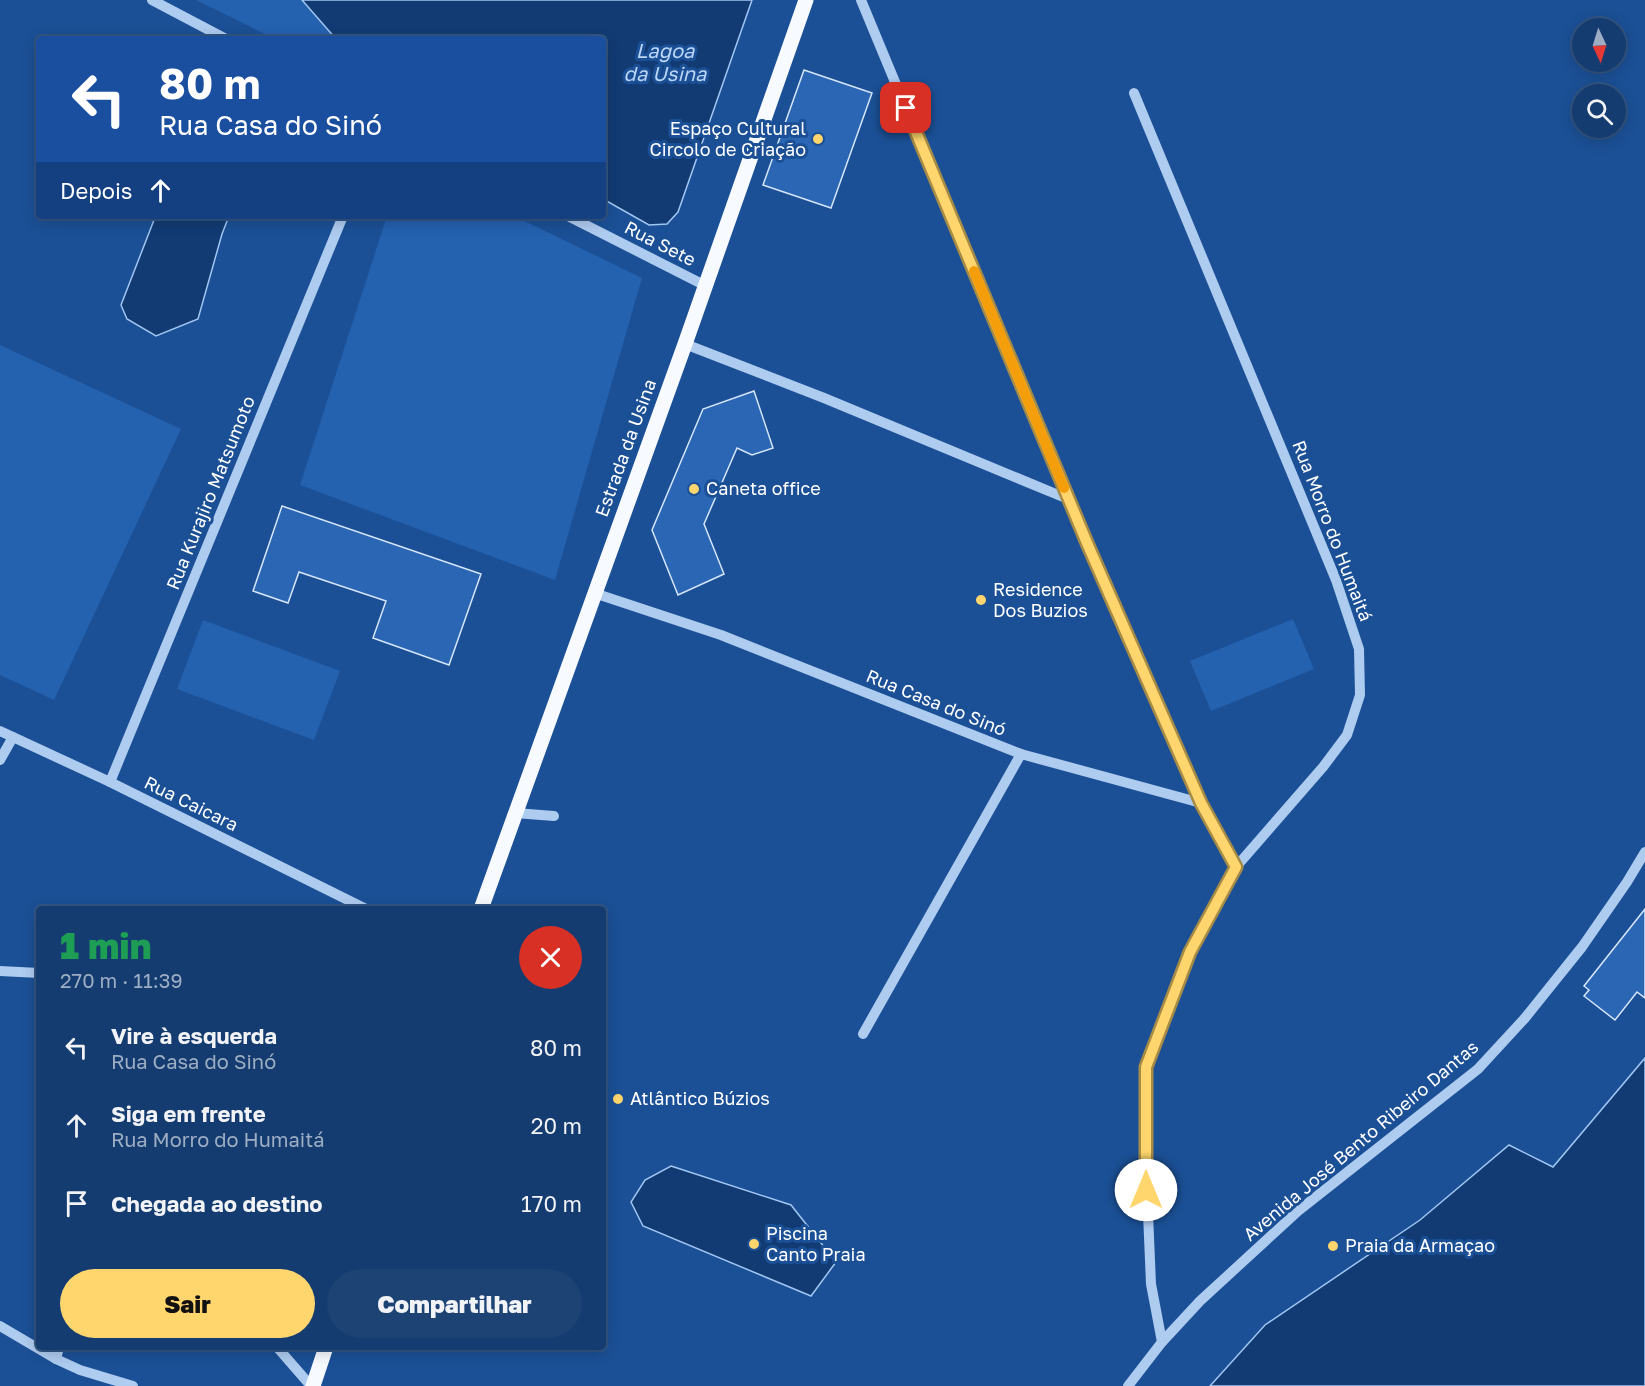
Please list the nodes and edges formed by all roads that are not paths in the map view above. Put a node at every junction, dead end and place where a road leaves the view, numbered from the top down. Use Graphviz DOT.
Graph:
graph roads {
  1 [pos="152,0"];
  2 [pos="806,0"];
  3 [pos="861,0"];
  4 [pos="220,36"];
  5 [pos="1134,93"];
  6 [pos="342,219"];
  7 [pos="574,219"];
  8 [pos="704,285"];
  9 [pos="685,344"];
  10 [pos="1068,499"];
  11 [pos="594,593"];
  12 [pos="0,731"];
  13 [pos="13,737"];
  14 [pos="1021,754"];
  15 [pos="0,760"];
  16 [pos="110,782"];
  17 [pos="1201,803"];
  18 [pos="515,813"];
  19 [pos="554,816"];
  20 [pos="1645,852"];
  21 [pos="1236,867"];
  22 [pos="360,906"];
  23 [pos="482,906"];
  24 [pos="0,971"];
  25 [pos="36,973"];
  26 [pos="863,1034"];
  27 [pos="0,1326"];
  28 [pos="1162,1342"];
  29 [pos="36,1347"];
  30 [pos="41,1350"];
  31 [pos="58,1350"];
  32 [pos="280,1350"];
  33 [pos="325,1350"];
  34 [pos="56,1359"];
  35 [pos="133,1386"];
  36 [pos="312,1386"];
  37 [pos="1128,1386"];
  1 -- 4 [label="street"];
  2 -- 8 [label="main road, Estrada da Usina"];
  3 -- 10 [label="street"];
  5 -- 21 [label="street, Rua Morro do Humaitá"];
  6 -- 16 [label="street, Rua Kurajiro Matsumoto"];
  7 -- 8 [label="street, Rua Sete"];
  8 -- 9 [label="main road, Estrada da Usina"];
  9 -- 10 [label="street"];
  9 -- 11 [label="main road, Estrada da Usina"];
  10 -- 17 [label="street"];
  11 -- 14 [label="street, Rua Casa do Sinó"];
  11 -- 18 [label="main road, Estrada da Usina"];
  12 -- 13 [label="street, Rua Caicara"];
  13 -- 15 [label="street"];
  13 -- 16 [label="street, Rua Caicara"];
  14 -- 17 [label="street, Rua Casa do Sinó"];
  14 -- 26 [label="street"];
  16 -- 22 [label="street, Rua Caicara"];
  17 -- 21 [label="street"];
  18 -- 19 [label="street"];
  18 -- 23 [label="main road, Estrada da Usina"];
  20 -- 28 [label="street, Avenida José Bento Ribeiro Dantas"];
  21 -- 28 [label="street, Rua Morro do Humaitá"];
  24 -- 25 [label="street"];
  27 -- 29 [label="street"];
  28 -- 37 [label="street, Avenida José Bento Ribeiro Dantas"];
  30 -- 34 [label="street"];
  31 -- 34 [label="street"];
  32 -- 36 [label="street"];
  33 -- 36 [label="main road"];
  34 -- 35 [label="street"];
}
